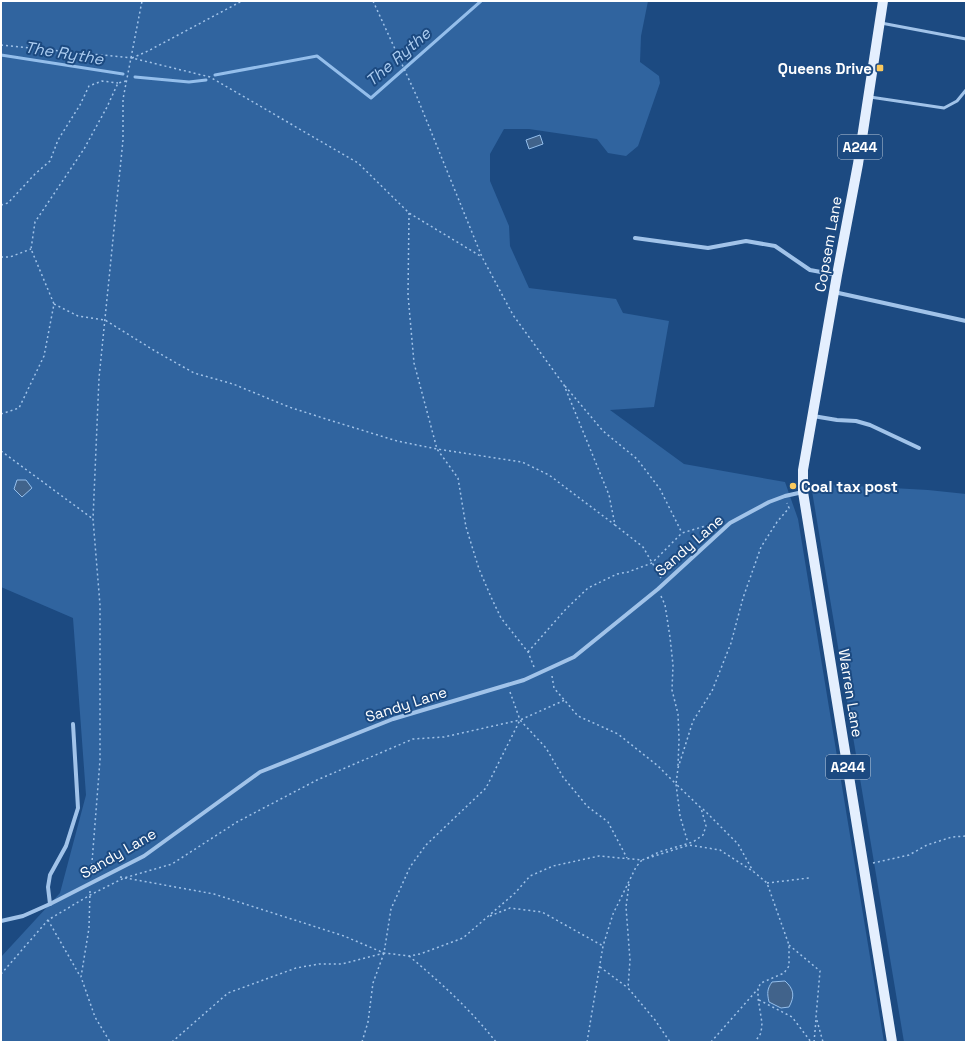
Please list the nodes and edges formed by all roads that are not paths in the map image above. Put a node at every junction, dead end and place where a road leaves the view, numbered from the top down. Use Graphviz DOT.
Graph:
graph roads {
  1 [pos="883,1"];
  2 [pos="880,22"];
  3 [pos="966,39"];
  4 [pos="966,90"];
  5 [pos="869,97"];
  6 [pos="635,238"];
  7 [pos="837,275"];
  8 [pos="834,292"];
  9 [pos="966,321"];
  10 [pos="812,416"];
  11 [pos="919,448"];
  12 [pos="803,492"];
  13 [pos="73,724"];
  14 [pos="50,904"];
  15 [pos="1,921"];
  16 [pos="892,1042"];
  1 -- 2 [label="main road, Copsem Lane / A244"];
  2 -- 3 [label="lane"];
  2 -- 5 [label="main road, Copsem Lane / A244"];
  4 -- 5 [label="lane"];
  5 -- 7 [label="main road, Copsem Lane / A244"];
  6 -- 7 [label="street"];
  7 -- 8 [label="main road, Copsem Lane / A244"];
  8 -- 9 [label="street"];
  8 -- 10 [label="main road, Copsem Lane / A244"];
  10 -- 11 [label="street"];
  10 -- 12 [label="main road, Copsem Lane / A244"];
  12 -- 14 [label="street, Sandy Lane"];
  12 -- 16 [label="main road, Warren Lane / A244"];
  13 -- 14 [label="street"];
  14 -- 15 [label="street, Sandy Lane"];
}
